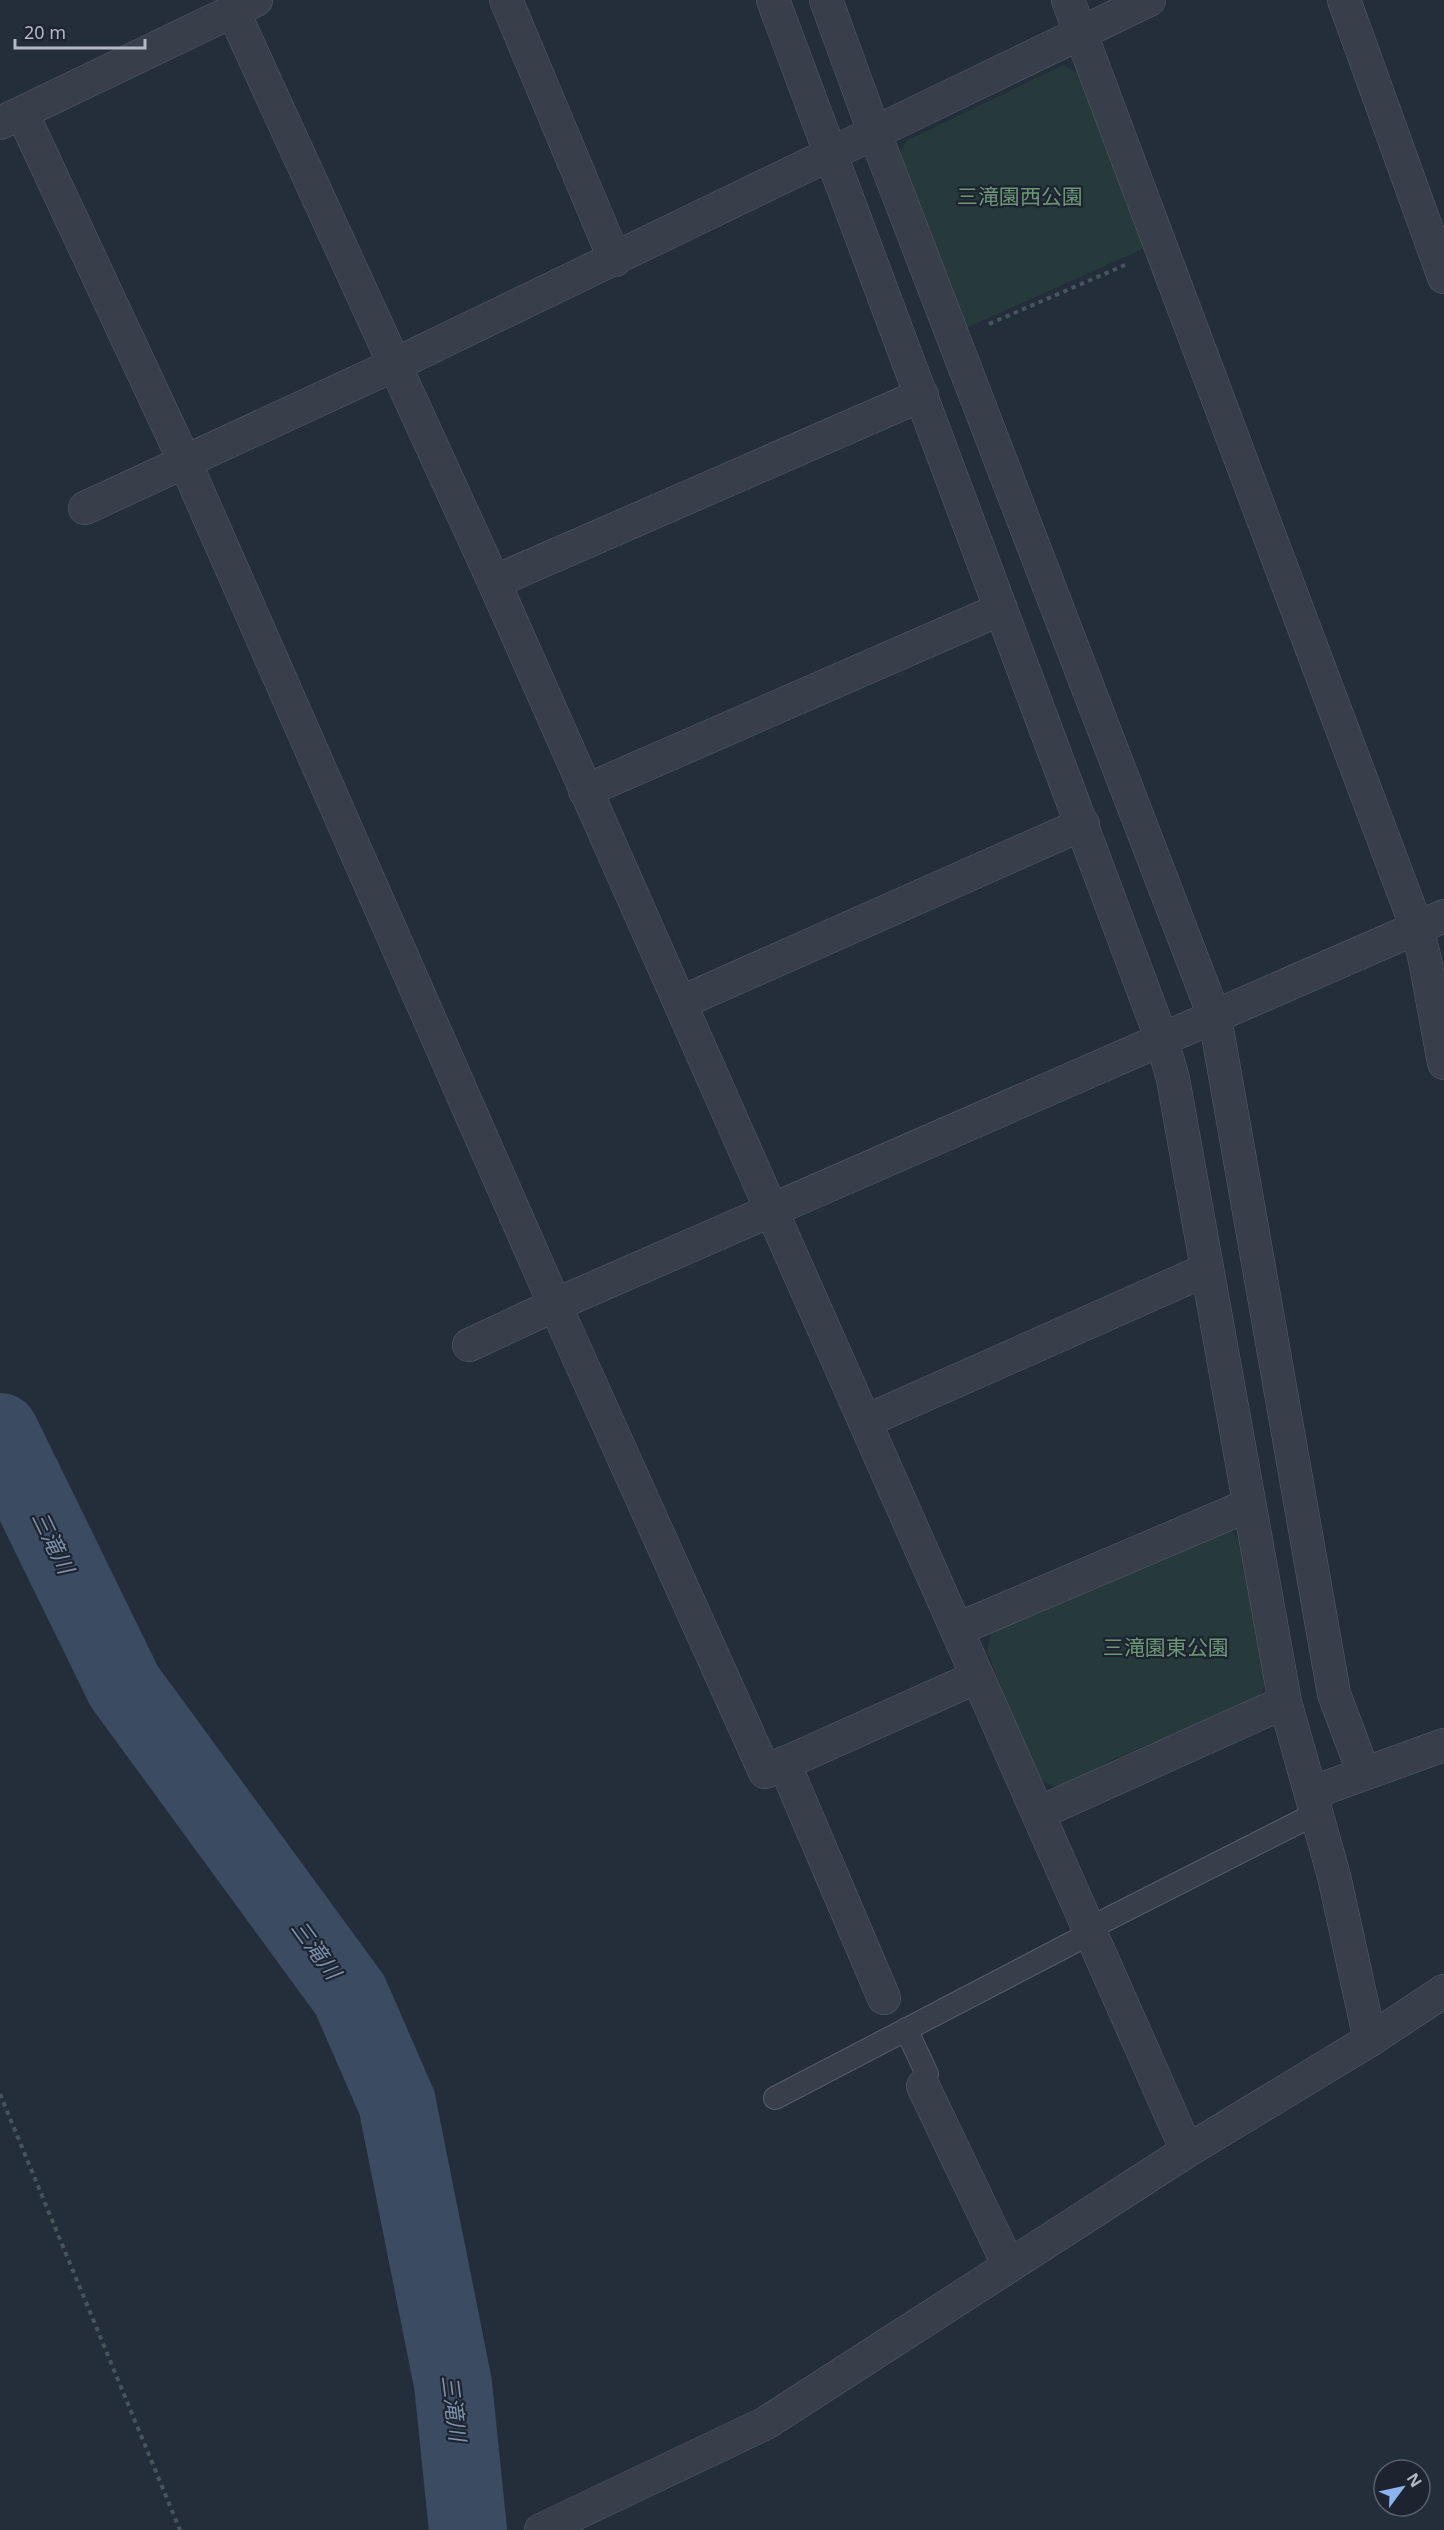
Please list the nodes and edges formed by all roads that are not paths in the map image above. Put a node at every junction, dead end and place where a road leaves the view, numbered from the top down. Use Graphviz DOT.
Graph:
graph roads {
  1 [pos="506,0"];
  2 [pos="774,0"];
  3 [pos="826,0"];
  4 [pos="1068,0"];
  5 [pos="1149,0"];
  6 [pos="1344,0"];
  7 [pos="245,5"];
  8 [pos="1080,33"];
  9 [pos="11,118"];
  10 [pos="875,134"];
  11 [pos="831,156"];
  12 [pos="615,260"];
  13 [pos="1444,277"];
  14 [pos="396,364"];
  15 [pos="922,395"];
  16 [pos="185,462"];
  17 [pos="85,508"];
  18 [pos="494,582"];
  19 [pos="1001,609"];
  20 [pos="585,791"];
  21 [pos="1083,824"];
  22 [pos="1430,922"];
  23 [pos="680,1003"];
  24 [pos="1215,1018"];
  25 [pos="1162,1040"];
  26 [pos="1444,1063"];
  27 [pos="772,1212"];
  28 [pos="1206,1270"];
  29 [pos="555,1305"];
  30 [pos="468,1345"];
  31 [pos="866,1421"];
  32 [pos="1249,1505"];
  33 [pos="958,1629"];
  34 [pos="977,1677"];
  35 [pos="1285,1702"];
  36 [pos="1444,1744"];
  37 [pos="784,1763"];
  38 [pos="1364,1774"];
  39 [pos="1314,1803"];
  40 [pos="1039,1813"];
  41 [pos="1091,1931"];
  42 [pos="1444,1991"];
  43 [pos="884,1998"];
  44 [pos="906,2030"];
  45 [pos="1370,2040"];
  46 [pos="923,2086"];
  47 [pos="775,2098"];
  48 [pos="1187,2151"];
  49 [pos="1009,2266"];
  50 [pos="541,2530"];
  1 -- 12 [label="street"];
  2 -- 11 [label="street"];
  3 -- 10 [label="street"];
  4 -- 8 [label="street"];
  5 -- 8 [label="street"];
  6 -- 13 [label="street"];
  7 -- 9 [label="street"];
  7 -- 14 [label="street"];
  8 -- 10 [label="street"];
  8 -- 22 [label="street"];
  9 -- 16 [label="street"];
  10 -- 11 [label="street"];
  10 -- 24 [label="street"];
  11 -- 12 [label="street"];
  11 -- 15 [label="street"];
  12 -- 14 [label="street"];
  14 -- 16 [label="street"];
  14 -- 18 [label="street"];
  15 -- 18 [label="street"];
  15 -- 19 [label="street"];
  16 -- 17 [label="street"];
  16 -- 29 [label="street"];
  18 -- 20 [label="street"];
  19 -- 20 [label="street"];
  19 -- 21 [label="street"];
  20 -- 23 [label="street"];
  21 -- 23 [label="street"];
  21 -- 25 [label="street"];
  22 -- 24 [label="street"];
  22 -- 26 [label="street"];
  23 -- 27 [label="street"];
  24 -- 25 [label="street"];
  24 -- 38 [label="street"];
  25 -- 27 [label="street"];
  25 -- 28 [label="street"];
  27 -- 29 [label="street"];
  27 -- 31 [label="street"];
  28 -- 31 [label="street"];
  28 -- 32 [label="street"];
  29 -- 30 [label="street"];
  29 -- 37 [label="street"];
  31 -- 33 [label="street"];
  32 -- 33 [label="street"];
  32 -- 35 [label="street"];
  33 -- 34 [label="street"];
  34 -- 37 [label="street"];
  34 -- 40 [label="street"];
  35 -- 39 [label="street"];
  35 -- 40 [label="street"];
  36 -- 38 [label="street"];
  37 -- 43 [label="street"];
  38 -- 39 [label="street"];
  39 -- 41 [label="lane"];
  39 -- 45 [label="street"];
  40 -- 41 [label="street"];
  41 -- 44 [label="lane"];
  41 -- 48 [label="street"];
  42 -- 45 [label="street"];
  44 -- 46 [label="lane"];
  44 -- 47 [label="lane"];
  45 -- 48 [label="street"];
  46 -- 49 [label="street"];
  48 -- 49 [label="street"];
  49 -- 50 [label="street"];
}
